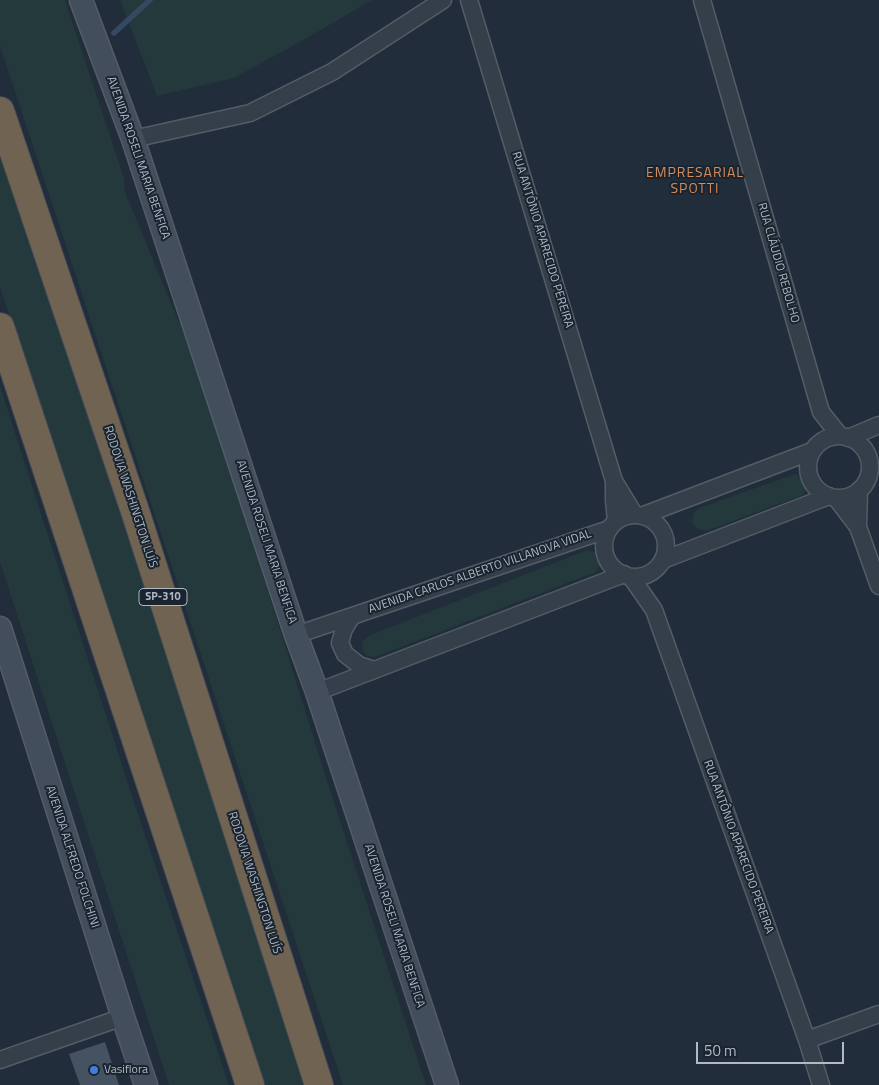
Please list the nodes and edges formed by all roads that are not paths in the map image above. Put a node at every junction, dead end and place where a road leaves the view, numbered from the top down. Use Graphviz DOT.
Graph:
graph roads {
  1 [pos="81,0"];
  2 [pos="444,0"];
  3 [pos="469,0"];
  4 [pos="702,0"];
  5 [pos="0,111"];
  6 [pos="133,139"];
  7 [pos="0,328"];
  8 [pos="821,412"];
  9 [pos="879,425"];
  10 [pos="844,437"];
  11 [pos="815,448"];
  12 [pos="614,481"];
  13 [pos="868,483"];
  14 [pos="832,497"];
  15 [pos="639,515"];
  16 [pos="612,525"];
  17 [pos="858,527"];
  18 [pos="658,566"];
  19 [pos="627,576"];
  20 [pos="879,586"];
  21 [pos="654,610"];
  22 [pos="352,616"];
  23 [pos="0,628"];
  24 [pos="296,635"];
  25 [pos="374,670"];
  26 [pos="317,692"];
  27 [pos="879,1014"];
  28 [pos="123,1017"];
  29 [pos="807,1040"];
  30 [pos="0,1060"];
  31 [pos="146,1085"];
  32 [pos="250,1085"];
  33 [pos="320,1085"];
  34 [pos="447,1085"];
  35 [pos="821,1085"];
  1 -- 6 [label="main road, AVENIDA ROSELI MARIA BENFICA"];
  2 -- 6 [label="street"];
  3 -- 12 [label="street, RUA ANTÔNIO APARECIDO PEREIRA"];
  4 -- 8 [label="street, RUA CLÁUDIO REBOLHO"];
  5 -- 33 [label="highway, RODOVIA WASHINGTON LUÍS / SP-310"];
  6 -- 24 [label="main road, AVENIDA ROSELI MARIA BENFICA"];
  7 -- 32 [label="highway"];
  8 -- 10 [label="street, RUA CLÁUDIO REBOLHO"];
  8 -- 11 [label="street, RUA CLÁUDIO REBOLHO"];
  9 -- 10 [label="street"];
  10 -- 11 [label="street"];
  10 -- 13 [label="street"];
  11 -- 14 [label="street"];
  11 -- 15 [label="street"];
  12 -- 15 [label="street, RUA ANTÔNIO APARECIDO PEREIRA"];
  12 -- 16 [label="street, RUA ANTÔNIO APARECIDO PEREIRA"];
  13 -- 14 [label="street"];
  13 -- 17 [label="street"];
  14 -- 17 [label="street"];
  14 -- 18 [label="street"];
  15 -- 16 [label="street"];
  15 -- 18 [label="street"];
  16 -- 19 [label="street"];
  16 -- 22 [label="street, AVENIDA CARLOS ALBERTO VILLANOVA VIDAL"];
  17 -- 20 [label="street"];
  18 -- 19 [label="street"];
  18 -- 21 [label="street, RUA ANTÔNIO APARECIDO PEREIRA"];
  19 -- 21 [label="street, RUA ANTÔNIO APARECIDO PEREIRA"];
  19 -- 25 [label="street"];
  21 -- 29 [label="street, RUA ANTÔNIO APARECIDO PEREIRA"];
  22 -- 24 [label="street, AVENIDA CARLOS ALBERTO VILLANOVA VIDAL"];
  22 -- 25 [label="street, AVENIDA CARLOS ALBERTO VILLANOVA VIDAL"];
  23 -- 28 [label="main road, AVENIDA ALFREDO FOLCHINI"];
  24 -- 26 [label="main road, AVENIDA ROSELI MARIA BENFICA"];
  25 -- 26 [label="street"];
  26 -- 34 [label="main road, AVENIDA ROSELI MARIA BENFICA"];
  27 -- 29 [label="street"];
  28 -- 30 [label="street"];
  28 -- 31 [label="main road, AVENIDA ALFREDO FOLCHINI"];
  29 -- 35 [label="street, RUA ANTÔNIO APARECIDO PEREIRA"];
}
